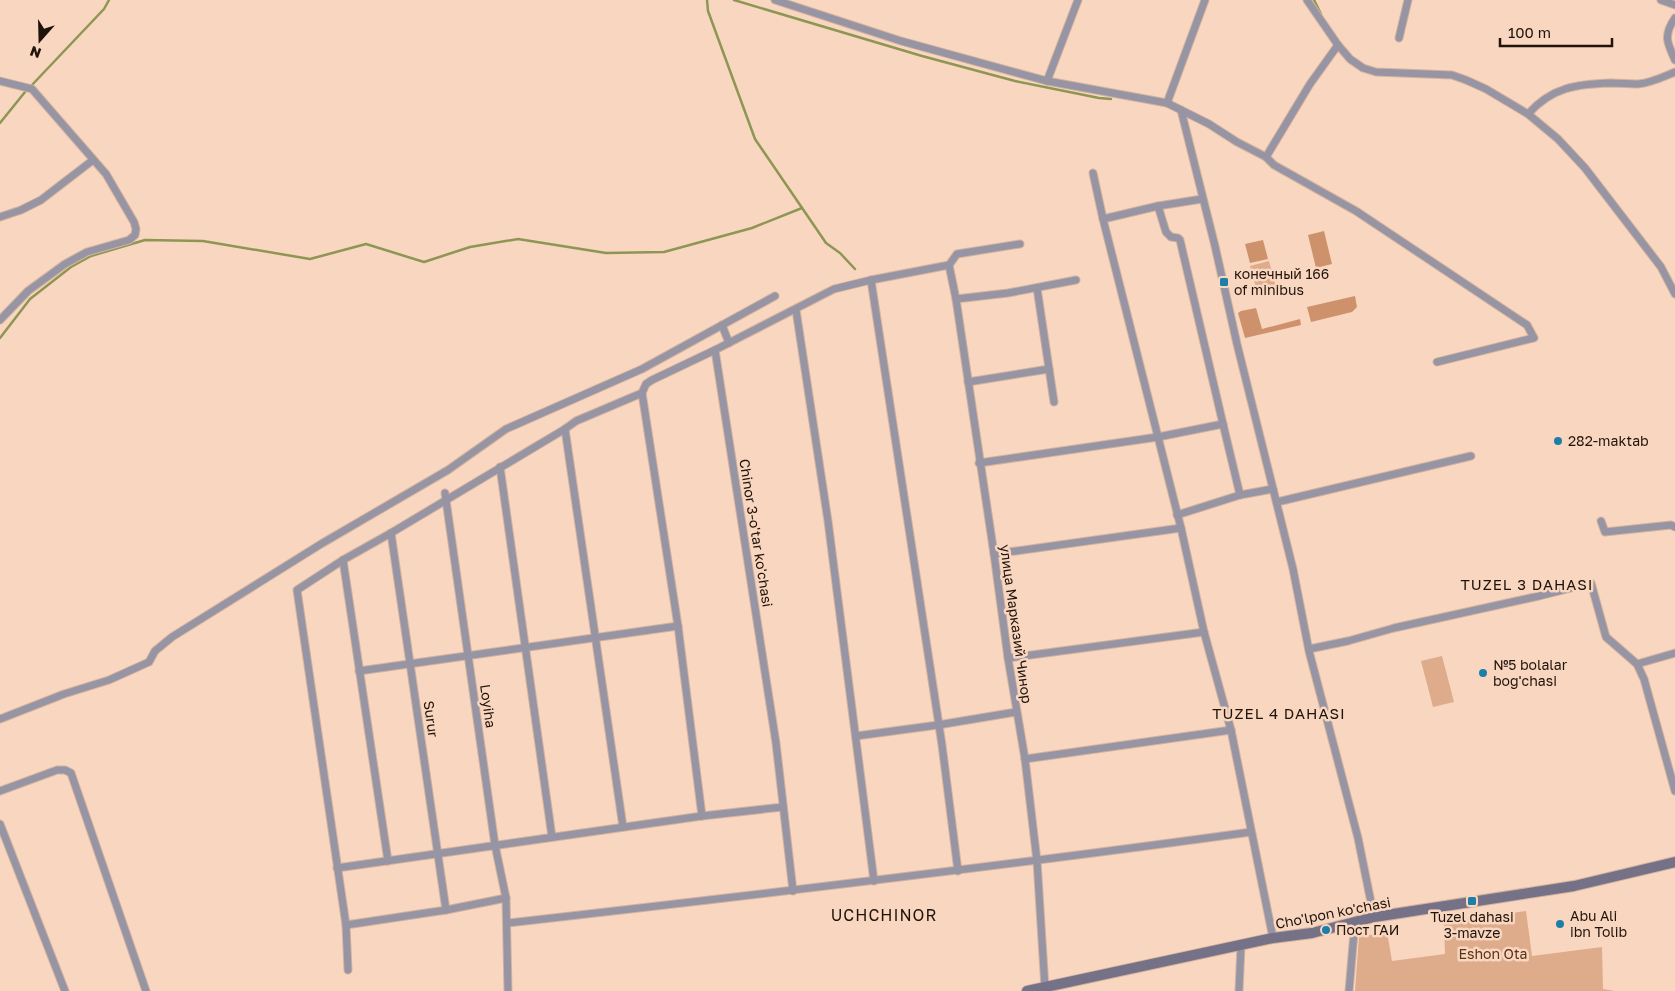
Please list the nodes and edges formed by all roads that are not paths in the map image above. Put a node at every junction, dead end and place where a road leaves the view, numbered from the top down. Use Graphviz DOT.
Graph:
graph roads {
  1 [pos="775,0"];
  2 [pos="1078,0"];
  3 [pos="1205,0"];
  4 [pos="1307,0"];
  5 [pos="1408,0"];
  6 [pos="1661,0"];
  7 [pos="1675,5"];
  8 [pos="1675,18"];
  9 [pos="1399,38"];
  10 [pos="1338,45"];
  11 [pos="1675,60"];
  12 [pos="1675,72"];
  13 [pos="1047,81"];
  14 [pos="0,82"];
  15 [pos="1167,103"];
  16 [pos="1180,110"];
  17 [pos="1528,114"];
  18 [pos="1266,157"];
  19 [pos="93,160"];
  20 [pos="1093,173"];
  21 [pos="1202,200"];
  22 [pos="1158,206"];
  23 [pos="1102,216"];
  24 [pos="0,217"];
  25 [pos="1020,244"];
  26 [pos="949,265"];
  27 [pos="871,280"];
  28 [pos="1076,280"];
  29 [pos="1037,288"];
  30 [pos="1675,294"];
  31 [pos="775,296"];
  32 [pos="956,299"];
  33 [pos="796,310"];
  34 [pos="0,320"];
  35 [pos="722,325"];
  36 [pos="729,343"];
  37 [pos="715,350"];
  38 [pos="1437,362"];
  39 [pos="1049,369"];
  40 [pos="968,382"];
  41 [pos="642,393"];
  42 [pos="1054,402"];
  43 [pos="1223,424"];
  44 [pos="565,430"];
  45 [pos="1158,437"];
  46 [pos="1471,456"];
  47 [pos="979,463"];
  48 [pos="500,467"];
  49 [pos="1273,489"];
  50 [pos="1240,495"];
  51 [pos="445,497"];
  52 [pos="1277,502"];
  53 [pos="1177,515"];
  54 [pos="1601,521"];
  55 [pos="1675,527"];
  56 [pos="1181,528"];
  57 [pos="391,533"];
  58 [pos="994,554"];
  59 [pos="343,560"];
  60 [pos="678,626"];
  61 [pos="1204,632"];
  62 [pos="596,638"];
  63 [pos="526,648"];
  64 [pos="1309,649"];
  65 [pos="1675,653"];
  66 [pos="468,656"];
  67 [pos="1008,658"];
  68 [pos="411,664"];
  69 [pos="1637,664"];
  70 [pos="359,671"];
  71 [pos="1016,712"];
  72 [pos="0,719"];
  73 [pos="938,725"];
  74 [pos="1231,730"];
  75 [pos="856,736"];
  76 [pos="1025,759"];
  77 [pos="0,791"];
  78 [pos="1675,791"];
  79 [pos="783,807"];
  80 [pos="702,816"];
  81 [pos="0,824"];
  82 [pos="623,827"];
  83 [pos="1251,832"];
  84 [pos="552,837"];
  85 [pos="495,845"];
  86 [pos="438,853"];
  87 [pos="388,861"];
  88 [pos="1037,861"];
  89 [pos="1675,862"];
  90 [pos="337,868"];
  91 [pos="958,871"];
  92 [pos="874,881"];
  93 [pos="793,891"];
  94 [pos="506,898"];
  95 [pos="446,910"];
  96 [pos="1374,917"];
  97 [pos="1355,921"];
  98 [pos="508,923"];
  99 [pos="346,925"];
  100 [pos="1273,938"];
  101 [pos="1241,946"];
  102 [pos="348,970"];
  103 [pos="1045,988"];
  104 [pos="66,991"];
  105 [pos="146,991"];
  106 [pos="508,991"];
  107 [pos="1027,991"];
  108 [pos="1239,991"];
  109 [pos="1349,991"];
  1 -- 13 [label="street"];
  2 -- 13 [label="street"];
  3 -- 15 [label="street"];
  4 -- 10 [label="street"];
  5 -- 9 [label="street"];
  6 -- 7 [label="street"];
  8 -- 11 [label="street"];
  10 -- 17 [label="street"];
  10 -- 18 [label="street"];
  12 -- 17 [label="street"];
  13 -- 15 [label="street"];
  14 -- 19 [label="street"];
  15 -- 16 [label="street"];
  16 -- 18 [label="street"];
  16 -- 21 [label="street"];
  17 -- 30 [label="street"];
  18 -- 38 [label="street"];
  19 -- 24 [label="street"];
  19 -- 34 [label="street"];
  20 -- 23 [label="street"];
  21 -- 22 [label="street"];
  21 -- 49 [label="street"];
  22 -- 23 [label="street"];
  22 -- 43 [label="street"];
  23 -- 45 [label="street"];
  25 -- 26 [label="street"];
  26 -- 27 [label="street"];
  26 -- 32 [label="street, улица Марказий Чинор"];
  27 -- 33 [label="street"];
  27 -- 73 [label="street"];
  28 -- 29 [label="street"];
  29 -- 32 [label="street"];
  29 -- 39 [label="street"];
  31 -- 35 [label="street"];
  32 -- 40 [label="street, улица Марказий Чинор"];
  33 -- 36 [label="street"];
  33 -- 75 [label="street"];
  35 -- 36 [label="street"];
  35 -- 72 [label="street"];
  36 -- 37 [label="street"];
  37 -- 41 [label="street"];
  37 -- 79 [label="street, Chinor 3-o'tar ko'chasi"];
  39 -- 40 [label="street"];
  39 -- 42 [label="street"];
  40 -- 47 [label="street, улица Марказий Чинор"];
  41 -- 44 [label="street"];
  41 -- 60 [label="street"];
  43 -- 45 [label="street"];
  43 -- 50 [label="street"];
  44 -- 48 [label="street"];
  44 -- 62 [label="street"];
  45 -- 47 [label="street"];
  45 -- 53 [label="street"];
  46 -- 52 [label="street"];
  47 -- 58 [label="street, улица Марказий Чинор"];
  48 -- 51 [label="street"];
  48 -- 63 [label="street"];
  49 -- 50 [label="street"];
  49 -- 52 [label="street"];
  50 -- 53 [label="street"];
  51 -- 57 [label="street"];
  51 -- 66 [label="street, Loyiha"];
  52 -- 64 [label="street"];
  53 -- 56 [label="street"];
  54 -- 55 [label="street"];
  56 -- 58 [label="street"];
  56 -- 61 [label="street"];
  57 -- 59 [label="street"];
  57 -- 68 [label="street, Surur"];
  58 -- 67 [label="street, улица Марказий Чинор"];
  59 -- 70 [label="street"];
  59 -- 90 [label="street"];
  60 -- 62 [label="street"];
  60 -- 80 [label="street"];
  61 -- 67 [label="street"];
  61 -- 74 [label="street"];
  62 -- 63 [label="street"];
  62 -- 82 [label="street"];
  63 -- 66 [label="street"];
  63 -- 84 [label="street"];
  64 -- 69 [label="street"];
  64 -- 96 [label="street"];
  65 -- 69 [label="street"];
  66 -- 68 [label="street"];
  66 -- 85 [label="street, Loyiha"];
  67 -- 71 [label="street, улица Марказий Чинор"];
  68 -- 70 [label="street"];
  68 -- 86 [label="street, Surur"];
  69 -- 78 [label="street"];
  70 -- 87 [label="street"];
  71 -- 73 [label="street"];
  71 -- 76 [label="street, улица Марказий Чинор"];
  73 -- 75 [label="street"];
  73 -- 91 [label="street"];
  74 -- 76 [label="street"];
  74 -- 83 [label="street"];
  75 -- 92 [label="street"];
  76 -- 88 [label="street, улица Марказий Чинор"];
  77 -- 105 [label="street"];
  79 -- 80 [label="street"];
  79 -- 93 [label="street, Chinor 3-o'tar ko'chasi"];
  80 -- 82 [label="street"];
  81 -- 104 [label="street"];
  82 -- 84 [label="street"];
  83 -- 88 [label="street"];
  83 -- 100 [label="street"];
  84 -- 85 [label="street"];
  85 -- 86 [label="street"];
  85 -- 94 [label="street, Loyiha"];
  86 -- 87 [label="street"];
  86 -- 95 [label="street, Surur"];
  87 -- 90 [label="street"];
  88 -- 91 [label="street"];
  88 -- 103 [label="street, улица Марказий Чинор"];
  89 -- 96 [label="main road, Cho'lpon ko'chasi"];
  90 -- 99 [label="street"];
  91 -- 92 [label="street"];
  92 -- 93 [label="street"];
  93 -- 98 [label="street"];
  94 -- 95 [label="street"];
  94 -- 98 [label="street, Loyiha"];
  95 -- 99 [label="street"];
  96 -- 97 [label="main road, Cho'lpon ko'chasi"];
  97 -- 100 [label="main road, Cho'lpon ko'chasi"];
  97 -- 109 [label="street"];
  98 -- 106 [label="street, Loyiha"];
  99 -- 102 [label="street"];
  100 -- 101 [label="main road, Cho'lpon ko'chasi"];
  101 -- 103 [label="main road, Cho'lpon ko'chasi"];
  101 -- 108 [label="street"];
  103 -- 107 [label="main road, Cho'lpon ko'chasi"];
}
